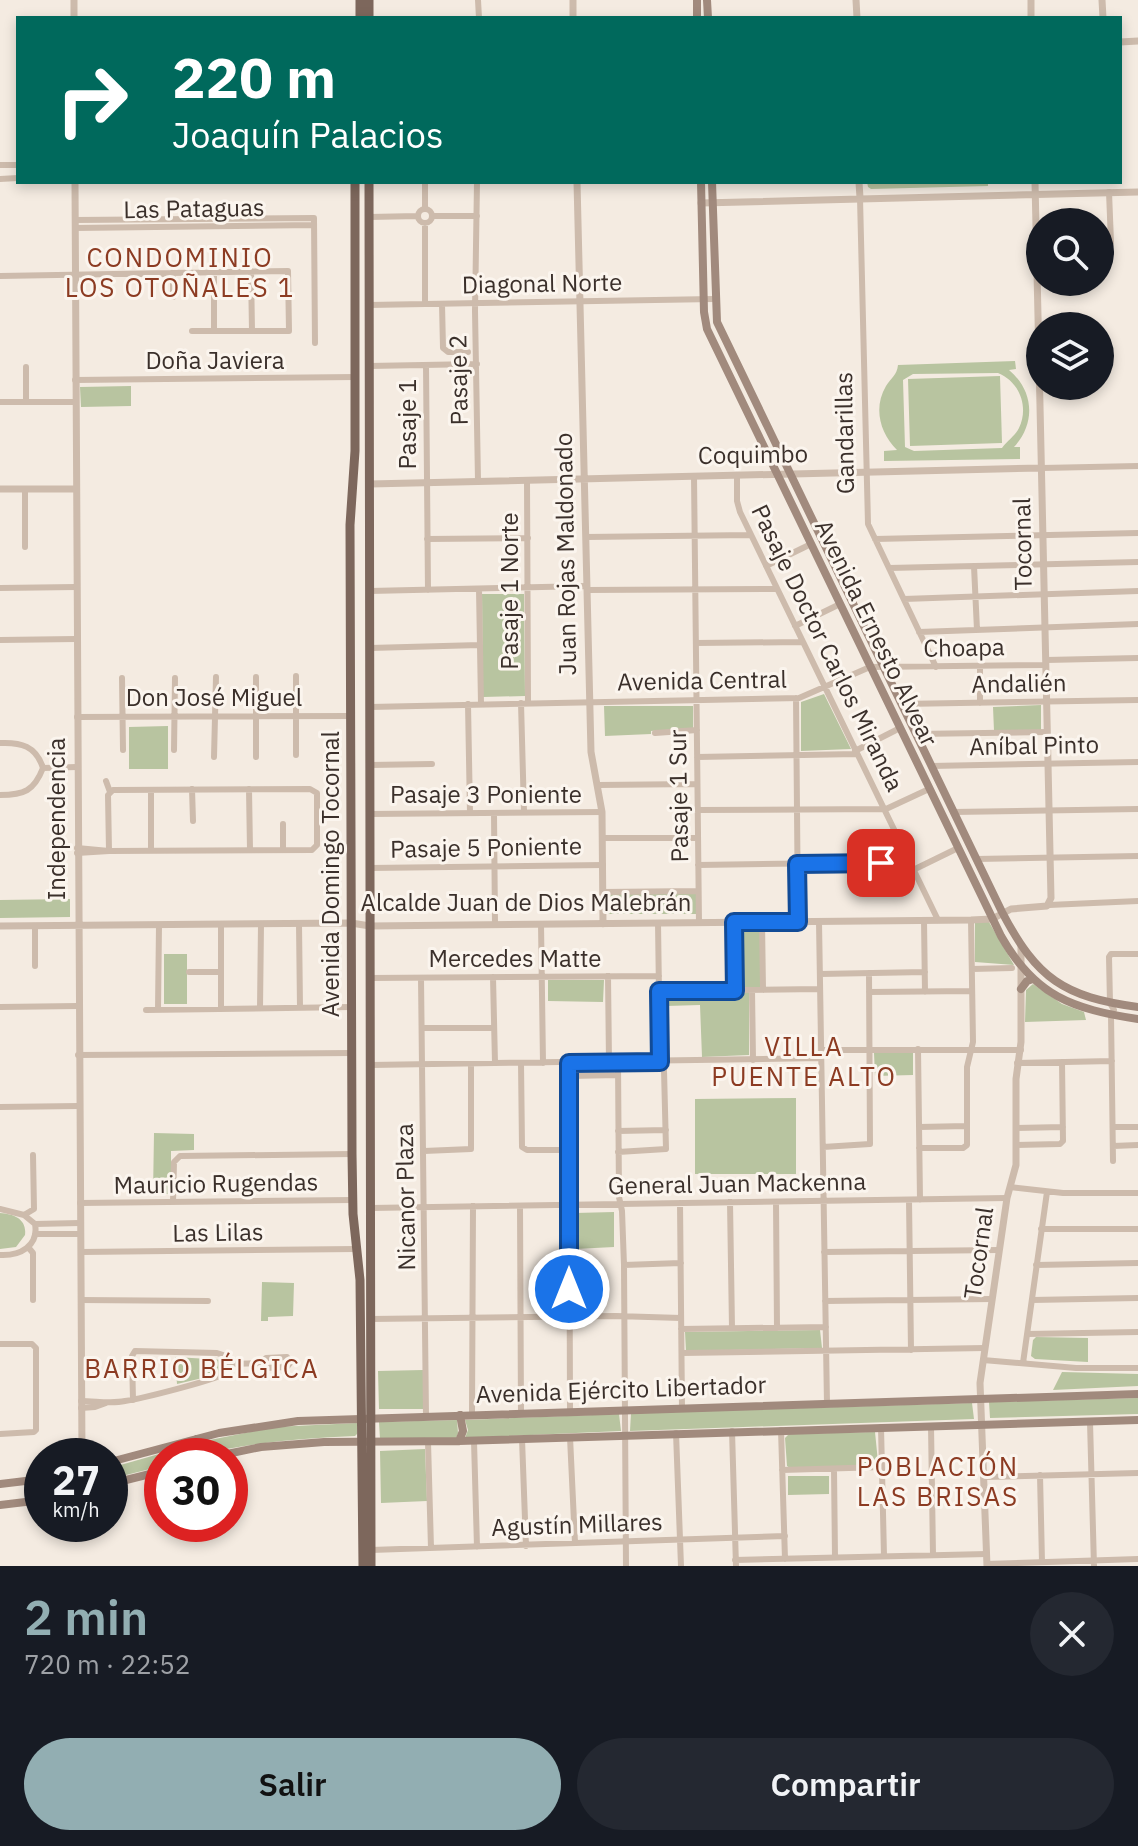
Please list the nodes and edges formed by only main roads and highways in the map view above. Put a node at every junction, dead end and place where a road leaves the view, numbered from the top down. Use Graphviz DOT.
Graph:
graph roads {
  1 [pos="355,184"];
  2 [pos="369,184"];
  3 [pos="701,184"];
  4 [pos="712,184"];
  5 [pos="355,245"];
  6 [pos="369,245"];
  7 [pos="718,326"];
  8 [pos="355,329"];
  9 [pos="369,329"];
  10 [pos="707,329"];
  11 [pos="355,342"];
  12 [pos="369,342"];
  13 [pos="351,659"];
  14 [pos="370,660"];
  15 [pos="351,764"];
  16 [pos="370,765"];
  17 [pos="1033,979"];
  18 [pos="1021,989"];
  19 [pos="1138,1007"];
  20 [pos="1138,1019"];
  21 [pos="352,1173"];
  22 [pos="371,1178"];
  23 [pos="1138,1394"];
  24 [pos="460,1415"];
  25 [pos="367,1418"];
  26 [pos="1138,1420"];
  27 [pos="201,1438"];
  28 [pos="459,1441"];
  29 [pos="366,1442"];
  30 [pos="248,1450"];
  31 [pos="24,1482"];
  32 [pos="0,1484"];
  33 [pos="23,1502"];
  34 [pos="0,1505"];
  35 [pos="363,1566"];
  36 [pos="371,1566"];
  1 -- 5 [label="main road, Avenida Domingo Tocornal"];
  2 -- 6 [label="main road, Avenida Domingo Tocornal"];
  3 -- 10 [label="main road, Avenida Ernesto Alvear"];
  4 -- 7 [label="main road, Avenida Ernesto Alvear"];
  5 -- 6 [label="main road"];
  5 -- 8 [label="main road, Avenida Domingo Tocornal"];
  6 -- 9 [label="main road, Avenida Domingo Tocornal"];
  7 -- 10 [label="main road"];
  7 -- 19 [label="main road, Avenida Ernesto Alvear"];
  8 -- 9 [label="main road"];
  8 -- 11 [label="main road, Avenida Domingo Tocornal"];
  9 -- 12 [label="main road, Avenida Domingo Tocornal"];
  10 -- 17 [label="main road, Avenida Ernesto Alvear"];
  11 -- 12 [label="main road"];
  11 -- 13 [label="main road, Avenida Domingo Tocornal"];
  12 -- 14 [label="main road, Avenida Domingo Tocornal"];
  13 -- 14 [label="main road"];
  13 -- 15 [label="main road, Avenida Domingo Tocornal"];
  14 -- 16 [label="main road, Avenida Domingo Tocornal"];
  15 -- 16 [label="main road"];
  15 -- 21 [label="main road, Avenida Domingo Tocornal"];
  16 -- 22 [label="main road, Avenida Domingo Tocornal"];
  17 -- 18 [label="main road"];
  17 -- 20 [label="main road, Avenida Ernesto Alvear"];
  21 -- 22 [label="main road"];
  21 -- 25 [label="main road, Avenida Domingo Tocornal"];
  22 -- 25 [label="main road, Avenida Domingo Tocornal"];
  23 -- 24 [label="main road, Avenida Ejército Libertador"];
  24 -- 25 [label="main road, Avenida Ejército Libertador"];
  24 -- 28 [label="main road"];
  25 -- 27 [label="main road, Avenida Ejército Libertador"];
  25 -- 29 [label="main road, Avenida Domingo Tocornal"];
  26 -- 28 [label="main road, Avenida Ejército Libertador"];
  28 -- 29 [label="main road, Avenida Ejército Libertador"];
  29 -- 30 [label="main road, Avenida Ejército Libertador"];
  29 -- 35 [label="main road, Avenida Domingo Tocornal"];
  29 -- 36 [label="main road, Avenida Domingo Tocornal"];
  31 -- 32 [label="main road"];
  31 -- 33 [label="main road"];
  33 -- 34 [label="main road"];
}
